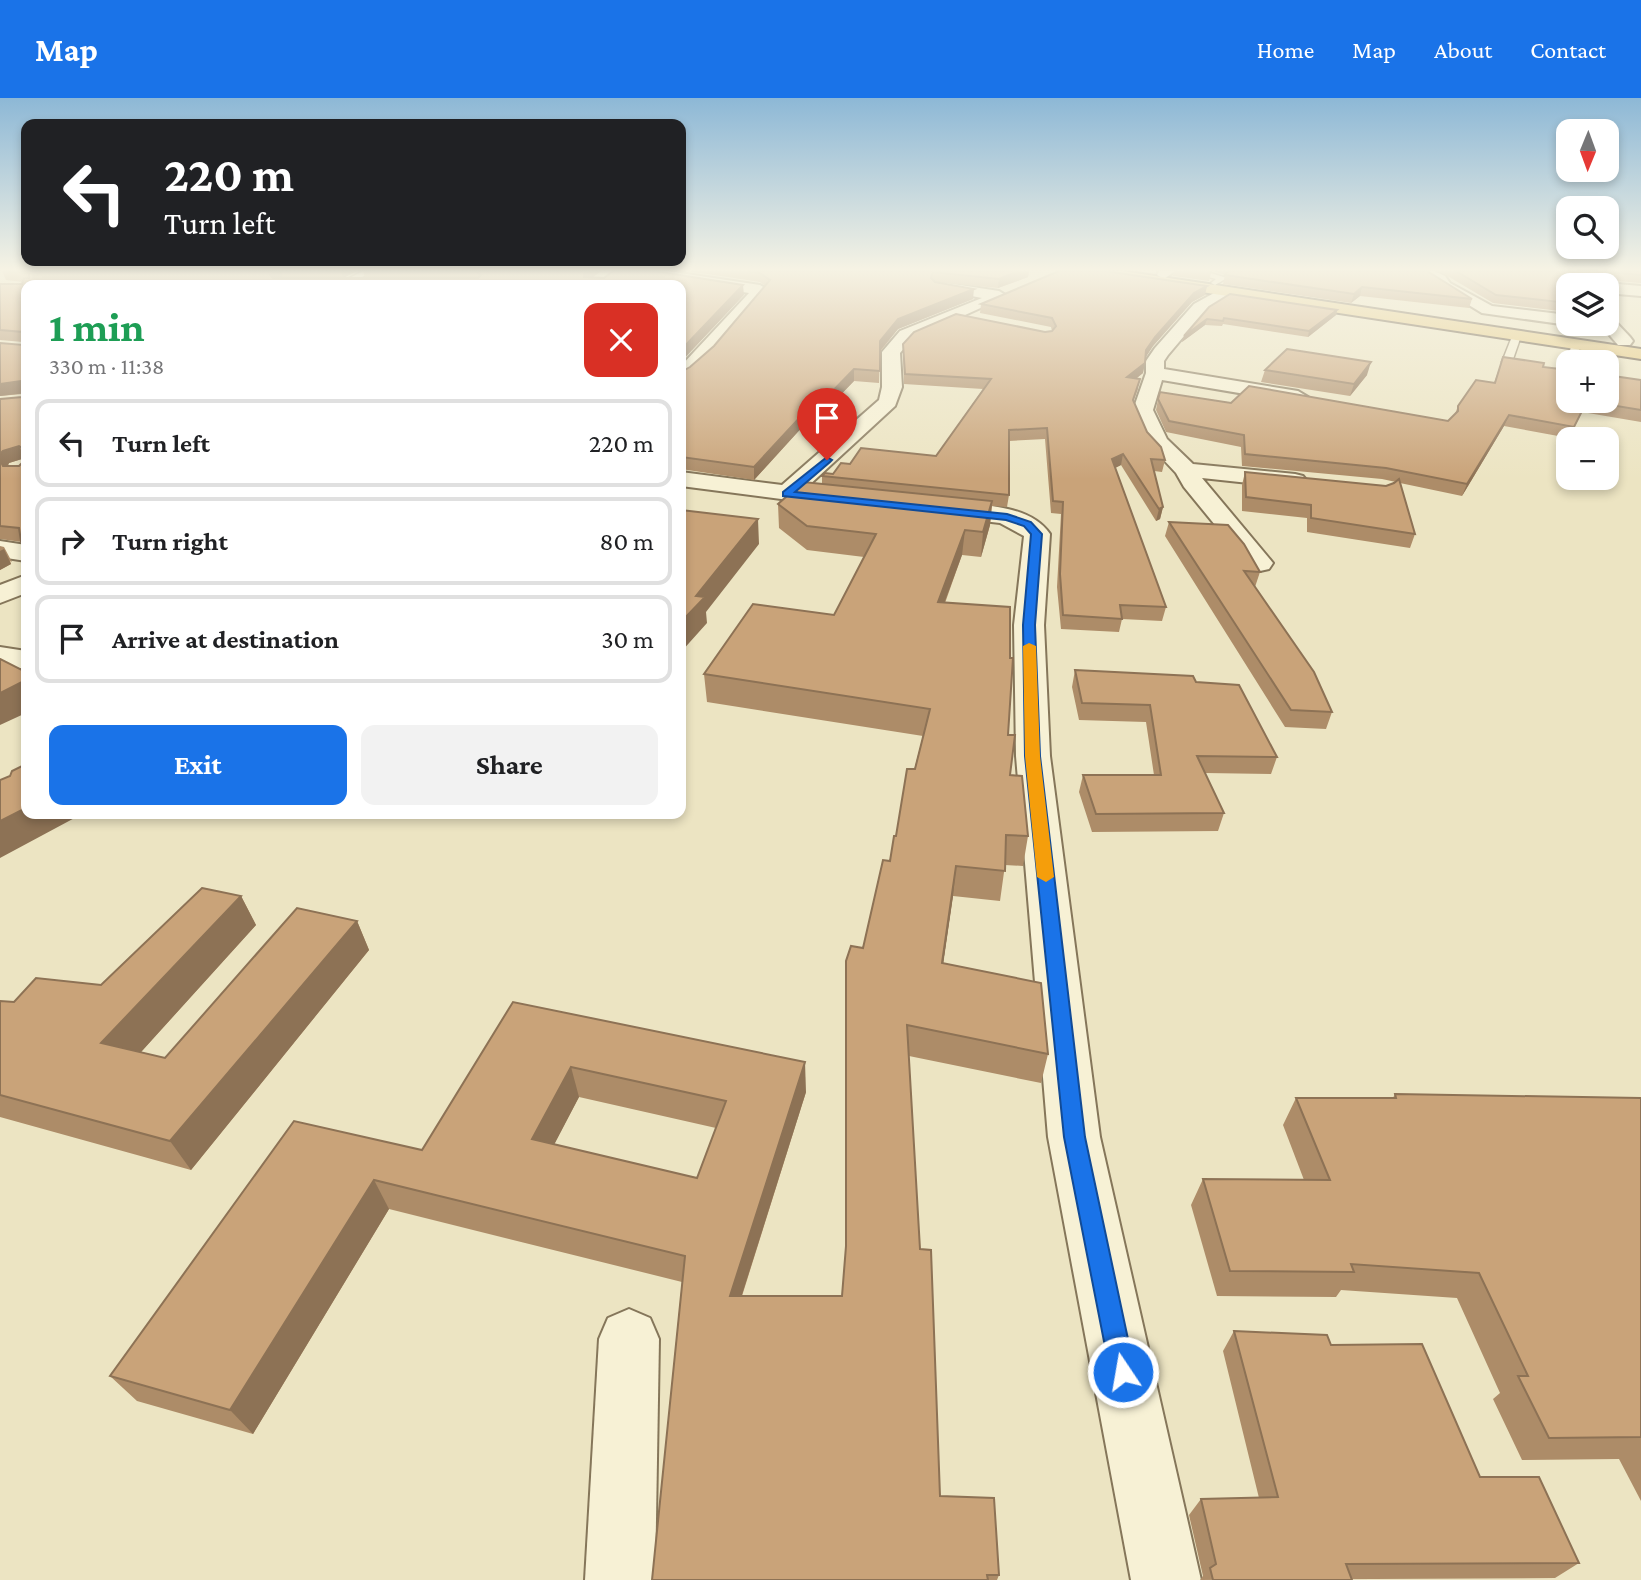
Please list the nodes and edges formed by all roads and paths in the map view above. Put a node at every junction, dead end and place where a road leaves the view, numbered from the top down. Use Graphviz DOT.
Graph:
graph roads {
  1 [pos="715,340"];
  2 [pos="901,340"];
  3 [pos="1171,340"];
  4 [pos="1515,340"];
  5 [pos="1543,340"];
  6 [pos="1611,340"];
  7 [pos="1633,343"];
  8 [pos="1575,345"];
  9 [pos="1574,350"];
  10 [pos="1641,354"];
  11 [pos="1507,362"];
  12 [pos="686,371"];
  13 [pos="1155,373"];
  14 [pos="1321,401"];
  15 [pos="1186,470"];
  16 [pos="686,481"];
  17 [pos="1313,482"];
  18 [pos="786,494"];
  19 [pos="869,503"];
  20 [pos="911,507"];
  21 [pos="0,548"];
  22 [pos="21,552"];
  23 [pos="1260,564"];
  24 [pos="21,585"];
  25 [pos="0,595"];
  26 [pos="0,656"];
  27 [pos="21,659"];
  28 [pos="629,1339"];
  29 [pos="620,1580"];
  30 [pos="1166,1580"];
  1 -- 12 [label="street"];
  2 -- 18 [label="street"];
  3 -- 13 [label="street"];
  4 -- 11 [label="lane"];
  5 -- 8 [label="highway"];
  6 -- 7 [label="highway"];
  8 -- 9 [label="lane"];
  8 -- 10 [label="highway"];
  13 -- 14 [label="street"];
  13 -- 15 [label="street"];
  15 -- 17 [label="street"];
  15 -- 23 [label="street"];
  16 -- 18 [label="street"];
  18 -- 19 [label="street"];
  20 -- 30 [label="street"];
  21 -- 22 [label="street"];
  24 -- 25 [label="street"];
  26 -- 27 [label="street"];
  28 -- 29 [label="street"];
}
